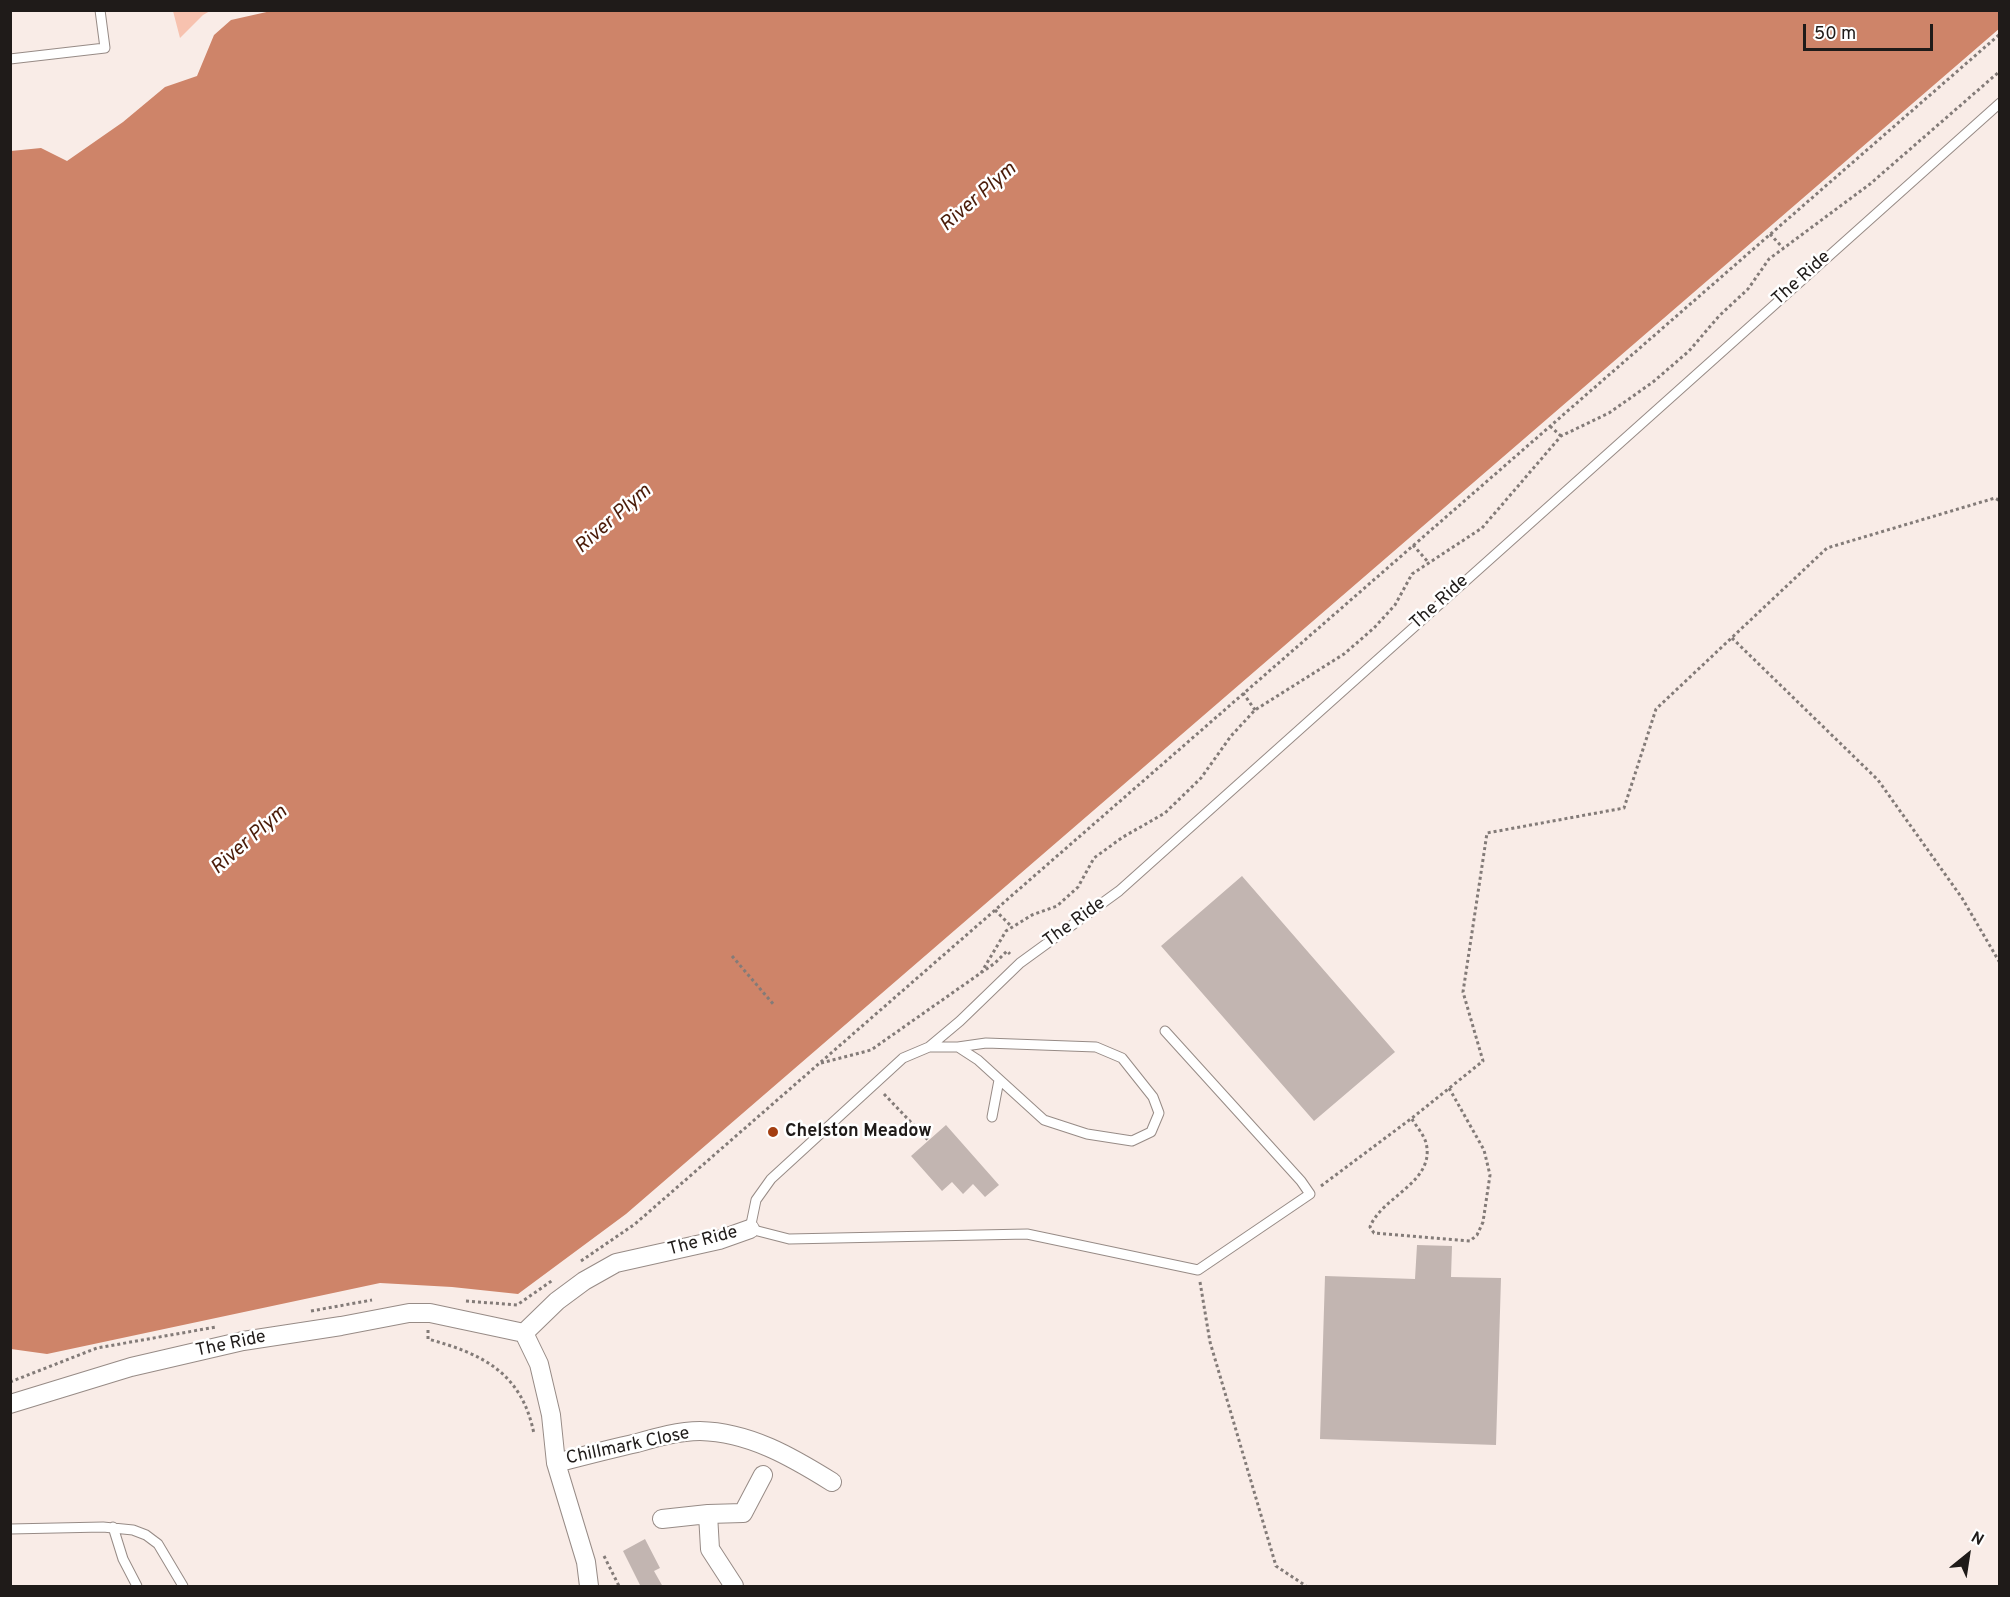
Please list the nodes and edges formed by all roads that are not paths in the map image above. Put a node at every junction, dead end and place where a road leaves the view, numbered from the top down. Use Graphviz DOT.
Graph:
graph roads {
  1 [pos="100,10"];
  2 [pos="10,59"];
  3 [pos="2000,103"];
  4 [pos="1165,1031"];
  5 [pos="929,1047"];
  6 [pos="958,1047"];
  7 [pos="999,1080"];
  8 [pos="992,1117"];
  9 [pos="750,1229"];
  10 [pos="524,1333"];
  11 [pos="10,1404"];
  12 [pos="556,1463"];
  13 [pos="763,1475"];
  14 [pos="832,1482"];
  15 [pos="708,1514"];
  16 [pos="662,1519"];
  17 [pos="112,1527"];
  18 [pos="10,1529"];
  19 [pos="137,1587"];
  20 [pos="183,1587"];
  21 [pos="589,1587"];
  22 [pos="734,1587"];
  1 -- 2 [label="lane"];
  3 -- 5 [label="lane, The Ride"];
  4 -- 9 [label="lane"];
  5 -- 6 [label="lane"];
  5 -- 9 [label="lane, The Ride"];
  6 -- 7 [label="lane"];
  6 -- 7 [label="lane"];
  7 -- 8 [label="lane"];
  9 -- 10 [label="street, The Ride"];
  10 -- 11 [label="street, The Ride"];
  10 -- 12 [label="street"];
  12 -- 14 [label="street, Chillmark Close"];
  12 -- 21 [label="street"];
  13 -- 15 [label="street"];
  15 -- 16 [label="street"];
  15 -- 22 [label="street"];
  17 -- 18 [label="lane"];
  17 -- 19 [label="lane"];
  17 -- 20 [label="lane"];
}
